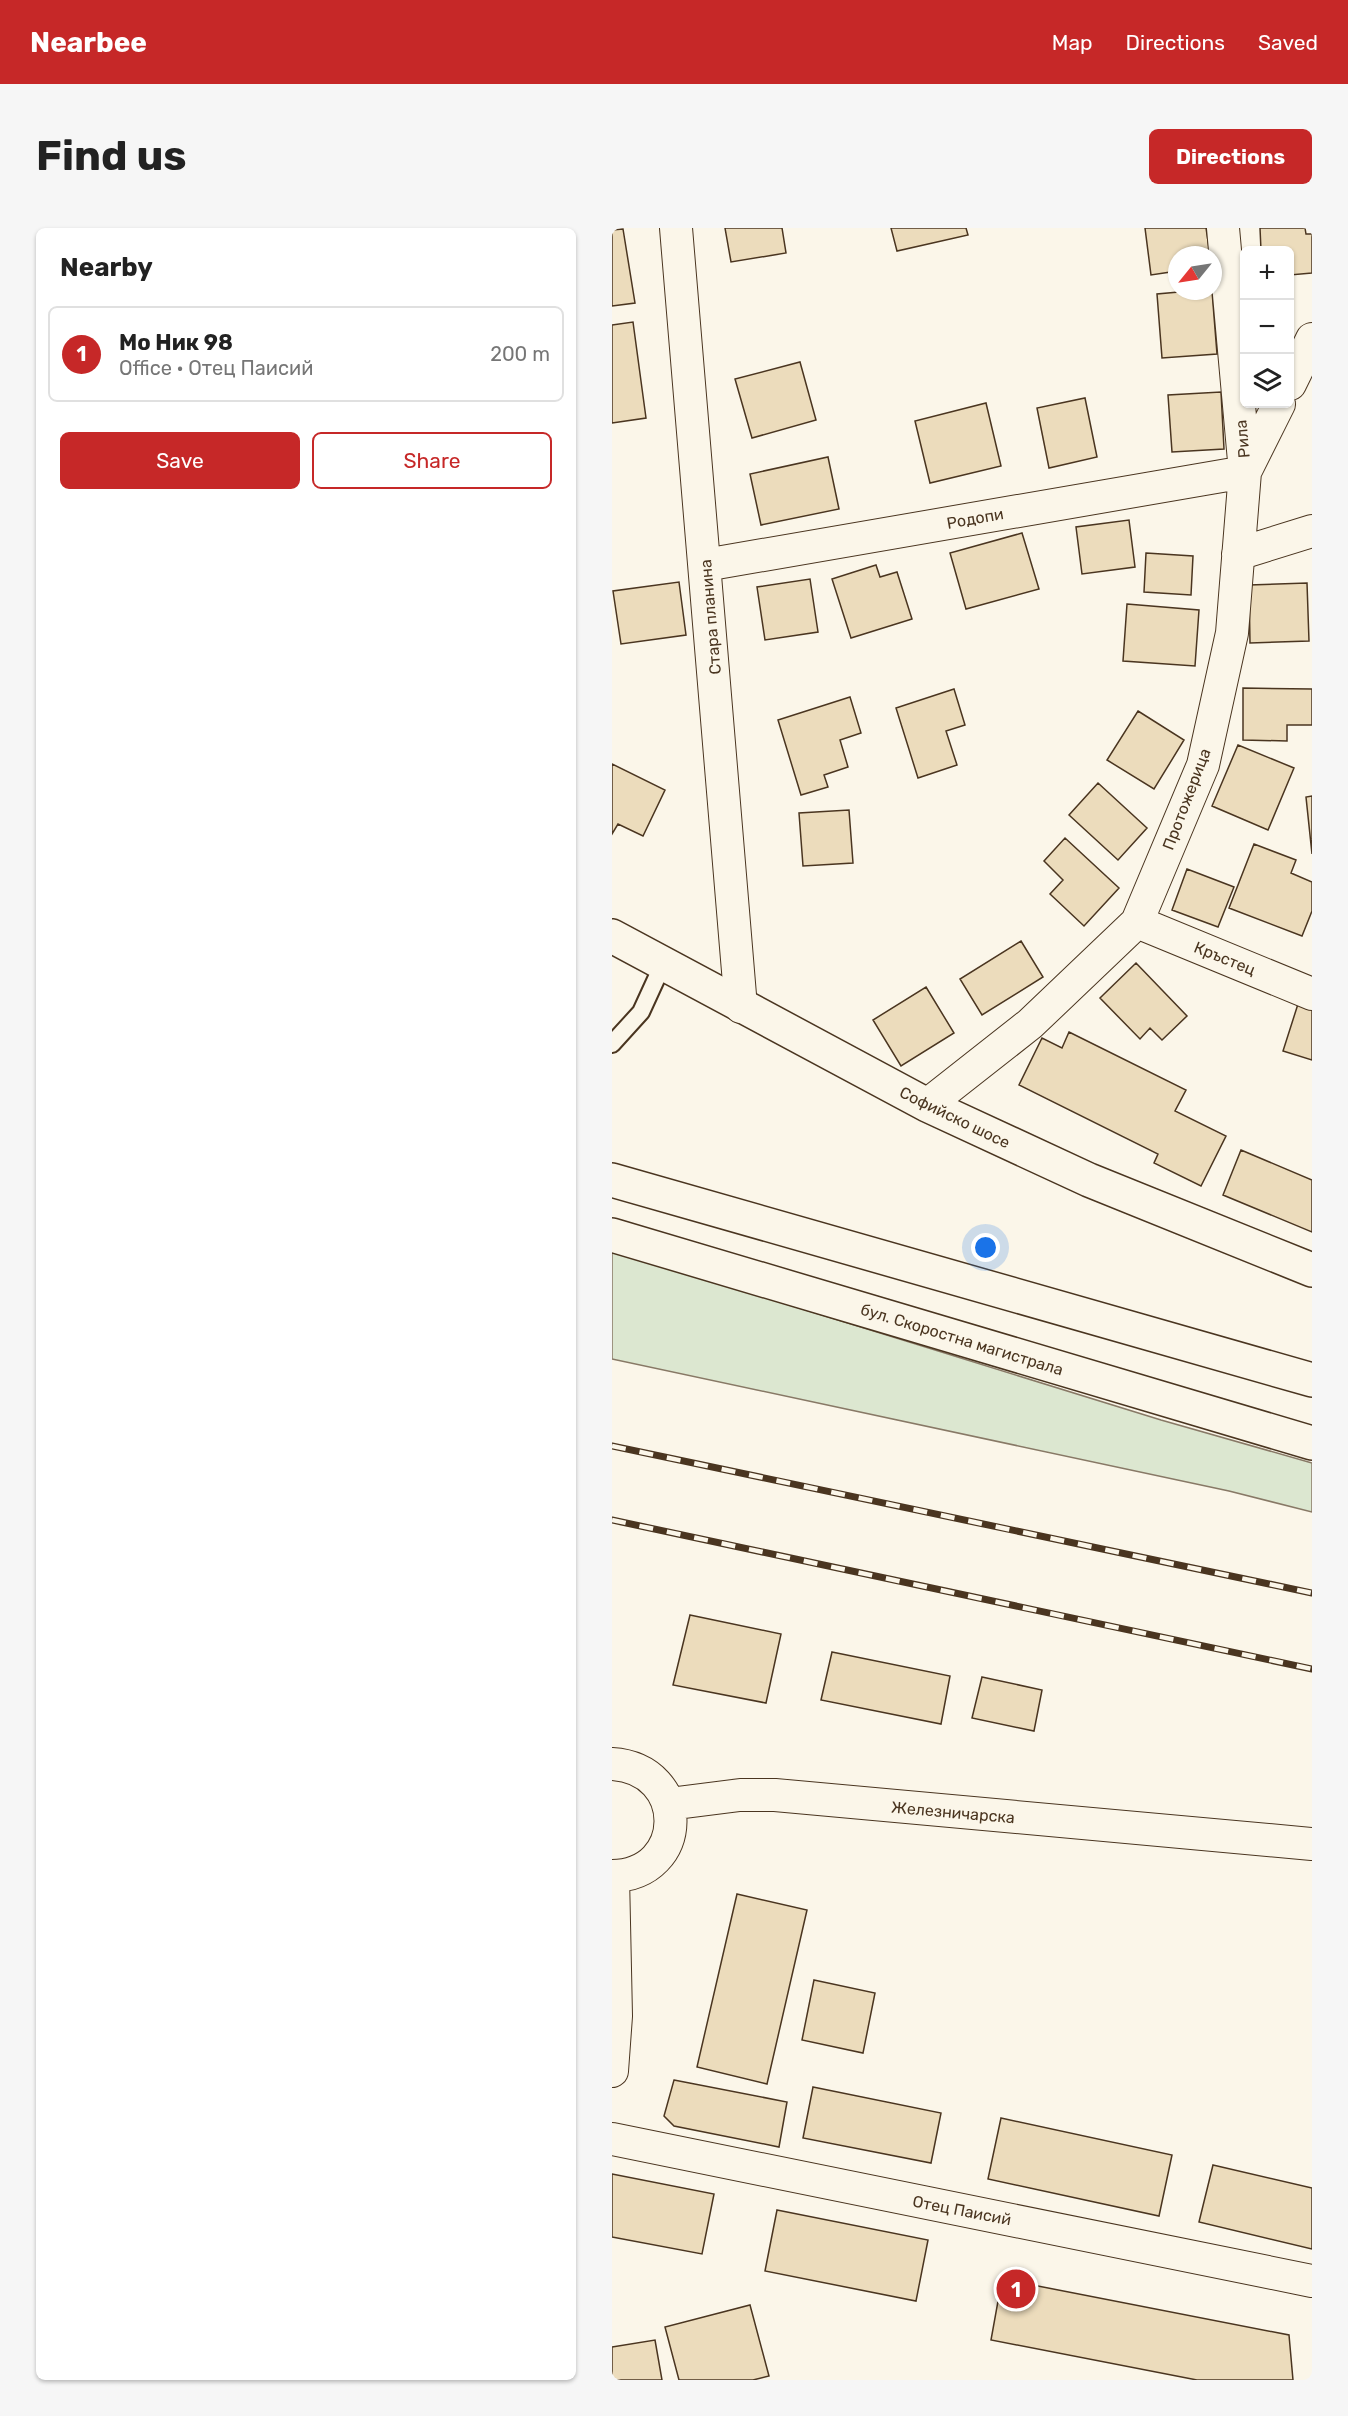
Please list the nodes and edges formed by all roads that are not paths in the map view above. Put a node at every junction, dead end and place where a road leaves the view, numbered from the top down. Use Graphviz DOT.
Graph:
graph roads {
  1 [pos="676,228"];
  2 [pos="1223,228"];
  3 [pos="1312,339"];
  4 [pos="1294,376"];
  5 [pos="1278,408"];
  6 [pos="1245,472"];
  7 [pos="1312,531"];
  8 [pos="1238,554"];
  9 [pos="705,565"];
  10 [pos="1137,922"];
  11 [pos="612,936"];
  12 [pos="663,964"];
  13 [pos="1312,994"];
  14 [pos="741,1006"];
  15 [pos="612,1044"];
  16 [pos="927,1105"];
  17 [pos="612,1180"];
  18 [pos="612,1235"];
  19 [pos="1312,1270"];
  20 [pos="1312,1380"];
  21 [pos="1312,1443"];
  22 [pos="612,1764"];
  23 [pos="669,1804"];
  24 [pos="1312,1844"];
  25 [pos="612,1876"];
  26 [pos="612,2071"];
  27 [pos="612,2139"];
  28 [pos="1312,2281"];
  1 -- 9 [label="street, Стара планина"];
  2 -- 6 [label="street, Рила"];
  3 -- 4 [label="street"];
  5 -- 6 [label="street, Протожерица"];
  6 -- 8 [label="street, Протожерица"];
  6 -- 9 [label="street, Родопи"];
  7 -- 8 [label="street"];
  8 -- 10 [label="street, Протожерица"];
  9 -- 14 [label="street, Стара планина"];
  10 -- 13 [label="street, Кръстец"];
  10 -- 16 [label="street, Протожерица"];
  11 -- 12 [label="main road, Софийско шосе"];
  12 -- 14 [label="main road, Софийско шосе"];
  12 -- 15 [label="lane"];
  14 -- 16 [label="main road, Софийско шосе"];
  16 -- 19 [label="main road, Софийско шосе"];
  17 -- 20 [label="main road"];
  18 -- 21 [label="main road, бул. Скоростна магистрала"];
  22 -- 23 [label="street"];
  23 -- 24 [label="street, Железничарска"];
  23 -- 25 [label="street"];
  25 -- 26 [label="street"];
  27 -- 28 [label="street, Отец Паисий"];
}
